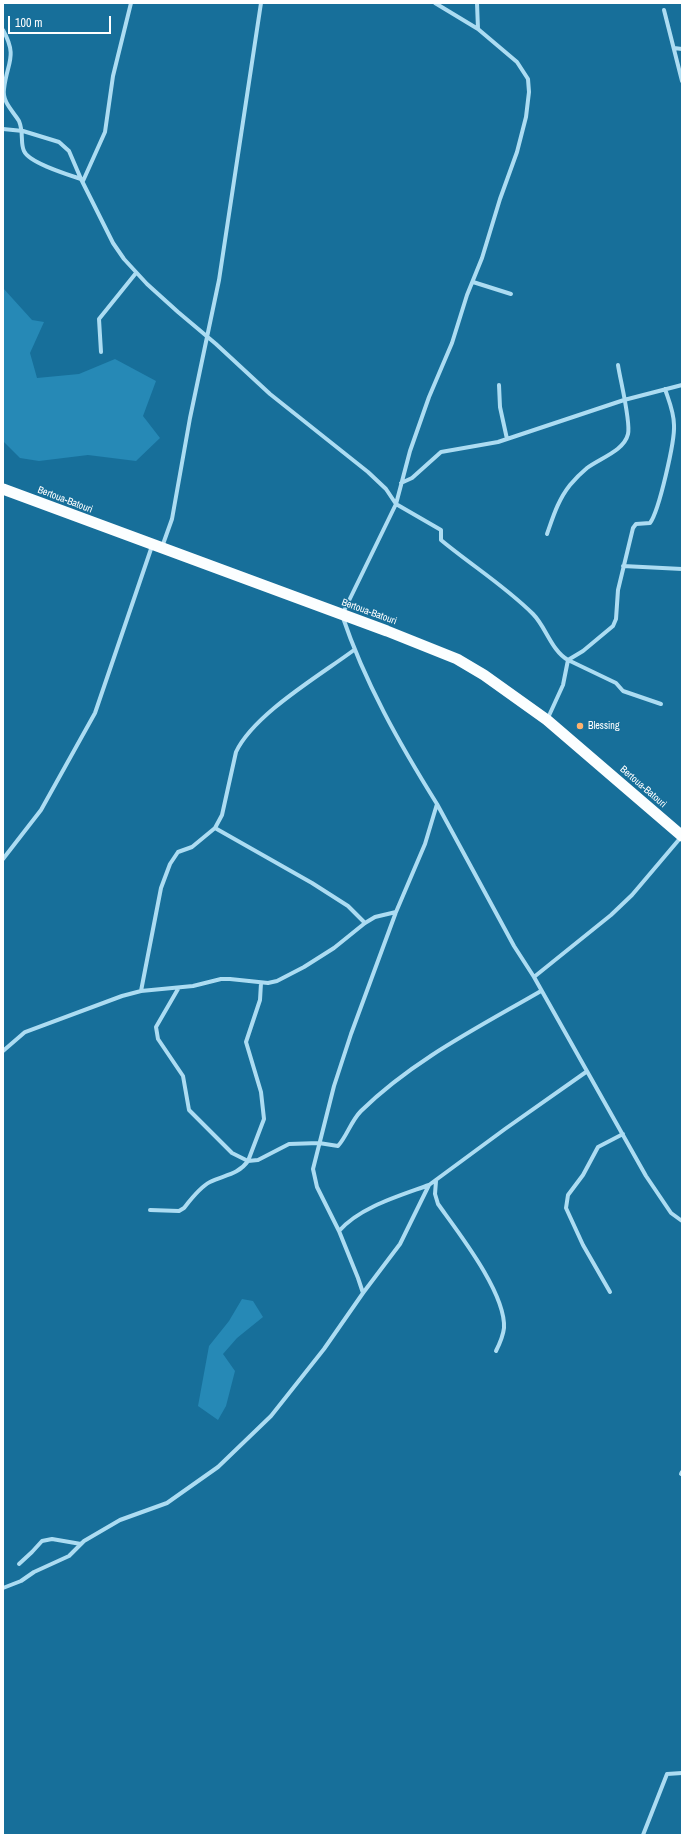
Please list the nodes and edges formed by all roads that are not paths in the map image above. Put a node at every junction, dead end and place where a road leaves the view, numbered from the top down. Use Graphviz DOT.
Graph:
graph roads {
  1 [pos="131,3"];
  2 [pos="261,3"];
  3 [pos="435,3"];
  4 [pos="477,3"];
  5 [pos="664,10"];
  6 [pos="478,29"];
  7 [pos="3,30"];
  8 [pos="674,48"];
  9 [pos="682,49"];
  10 [pos="682,81"];
  11 [pos="3,129"];
  12 [pos="23,131"];
  13 [pos="82,180"];
  14 [pos="136,273"];
  15 [pos="473,282"];
  16 [pos="511,294"];
  17 [pos="208,337"];
  18 [pos="101,352"];
  19 [pos="618,365"];
  20 [pos="499,385"];
  21 [pos="682,385"];
  22 [pos="665,389"];
  23 [pos="624,400"];
  24 [pos="507,439"];
  25 [pos="401,483"];
  26 [pos="3,489"];
  27 [pos="396,504"];
  28 [pos="547,534"];
  29 [pos="157,547"];
  30 [pos="623,566"];
  31 [pos="682,569"];
  32 [pos="342,615"];
  33 [pos="354,650"];
  34 [pos="568,660"];
  35 [pos="661,704"];
  36 [pos="547,720"];
  37 [pos="437,804"];
  38 [pos="215,828"];
  39 [pos="682,836"];
  40 [pos="3,859"];
  41 [pos="396,912"];
  42 [pos="364,923"];
  43 [pos="534,977"];
  44 [pos="261,983"];
  45 [pos="178,989"];
  46 [pos="541,990"];
  47 [pos="141,991"];
  48 [pos="3,1051"];
  49 [pos="586,1072"];
  50 [pos="622,1134"];
  51 [pos="319,1144"];
  52 [pos="248,1161"];
  53 [pos="436,1181"];
  54 [pos="429,1185"];
  55 [pos="150,1210"];
  56 [pos="682,1221"];
  57 [pos="339,1231"];
  58 [pos="610,1292"];
  59 [pos="362,1293"];
  60 [pos="496,1351"];
  61 [pos="81,1544"];
  62 [pos="19,1564"];
  63 [pos="3,1588"];
  64 [pos="682,1773"];
  65 [pos="643,1835"];
  1 -- 13 [label="street"];
  2 -- 17 [label="street"];
  3 -- 6 [label="street"];
  4 -- 6 [label="street"];
  5 -- 8 [label="street"];
  6 -- 15 [label="street"];
  7 -- 12 [label="street"];
  8 -- 9 [label="street"];
  8 -- 10 [label="street"];
  11 -- 12 [label="street"];
  12 -- 13 [label="street"];
  12 -- 13 [label="street"];
  13 -- 14 [label="street"];
  14 -- 17 [label="street"];
  14 -- 18 [label="street"];
  15 -- 16 [label="street"];
  15 -- 25 [label="street"];
  17 -- 27 [label="street"];
  17 -- 29 [label="street"];
  19 -- 23 [label="street"];
  20 -- 24 [label="street"];
  21 -- 22 [label="street"];
  22 -- 23 [label="street"];
  22 -- 30 [label="street"];
  23 -- 24 [label="street"];
  23 -- 28 [label="street"];
  24 -- 25 [label="street"];
  25 -- 27 [label="street"];
  26 -- 29 [label="highway, Bertoua-Batouri"];
  27 -- 32 [label="street"];
  27 -- 34 [label="street"];
  29 -- 32 [label="highway, Bertoua-Batouri"];
  29 -- 40 [label="street"];
  30 -- 31 [label="street"];
  30 -- 34 [label="street"];
  32 -- 33 [label="street"];
  32 -- 36 [label="highway, Bertoua-Batouri"];
  33 -- 37 [label="street"];
  33 -- 38 [label="street"];
  34 -- 35 [label="street"];
  34 -- 36 [label="street"];
  36 -- 39 [label="highway, Bertoua-Batouri"];
  37 -- 41 [label="street"];
  37 -- 43 [label="street"];
  38 -- 42 [label="street"];
  38 -- 47 [label="street"];
  39 -- 43 [label="street"];
  41 -- 42 [label="street"];
  41 -- 51 [label="street"];
  42 -- 44 [label="street"];
  43 -- 46 [label="street"];
  44 -- 45 [label="street"];
  44 -- 52 [label="street"];
  45 -- 47 [label="street"];
  45 -- 52 [label="street"];
  46 -- 49 [label="street"];
  46 -- 51 [label="street"];
  47 -- 48 [label="street"];
  49 -- 50 [label="street"];
  49 -- 53 [label="street"];
  50 -- 56 [label="street"];
  50 -- 58 [label="street"];
  51 -- 52 [label="street"];
  51 -- 57 [label="street"];
  52 -- 55 [label="street"];
  53 -- 54 [label="street"];
  53 -- 60 [label="street"];
  54 -- 57 [label="street"];
  54 -- 59 [label="street"];
  57 -- 59 [label="street"];
  59 -- 61 [label="street"];
  61 -- 62 [label="street"];
  61 -- 63 [label="street"];
  64 -- 65 [label="street"];
}
